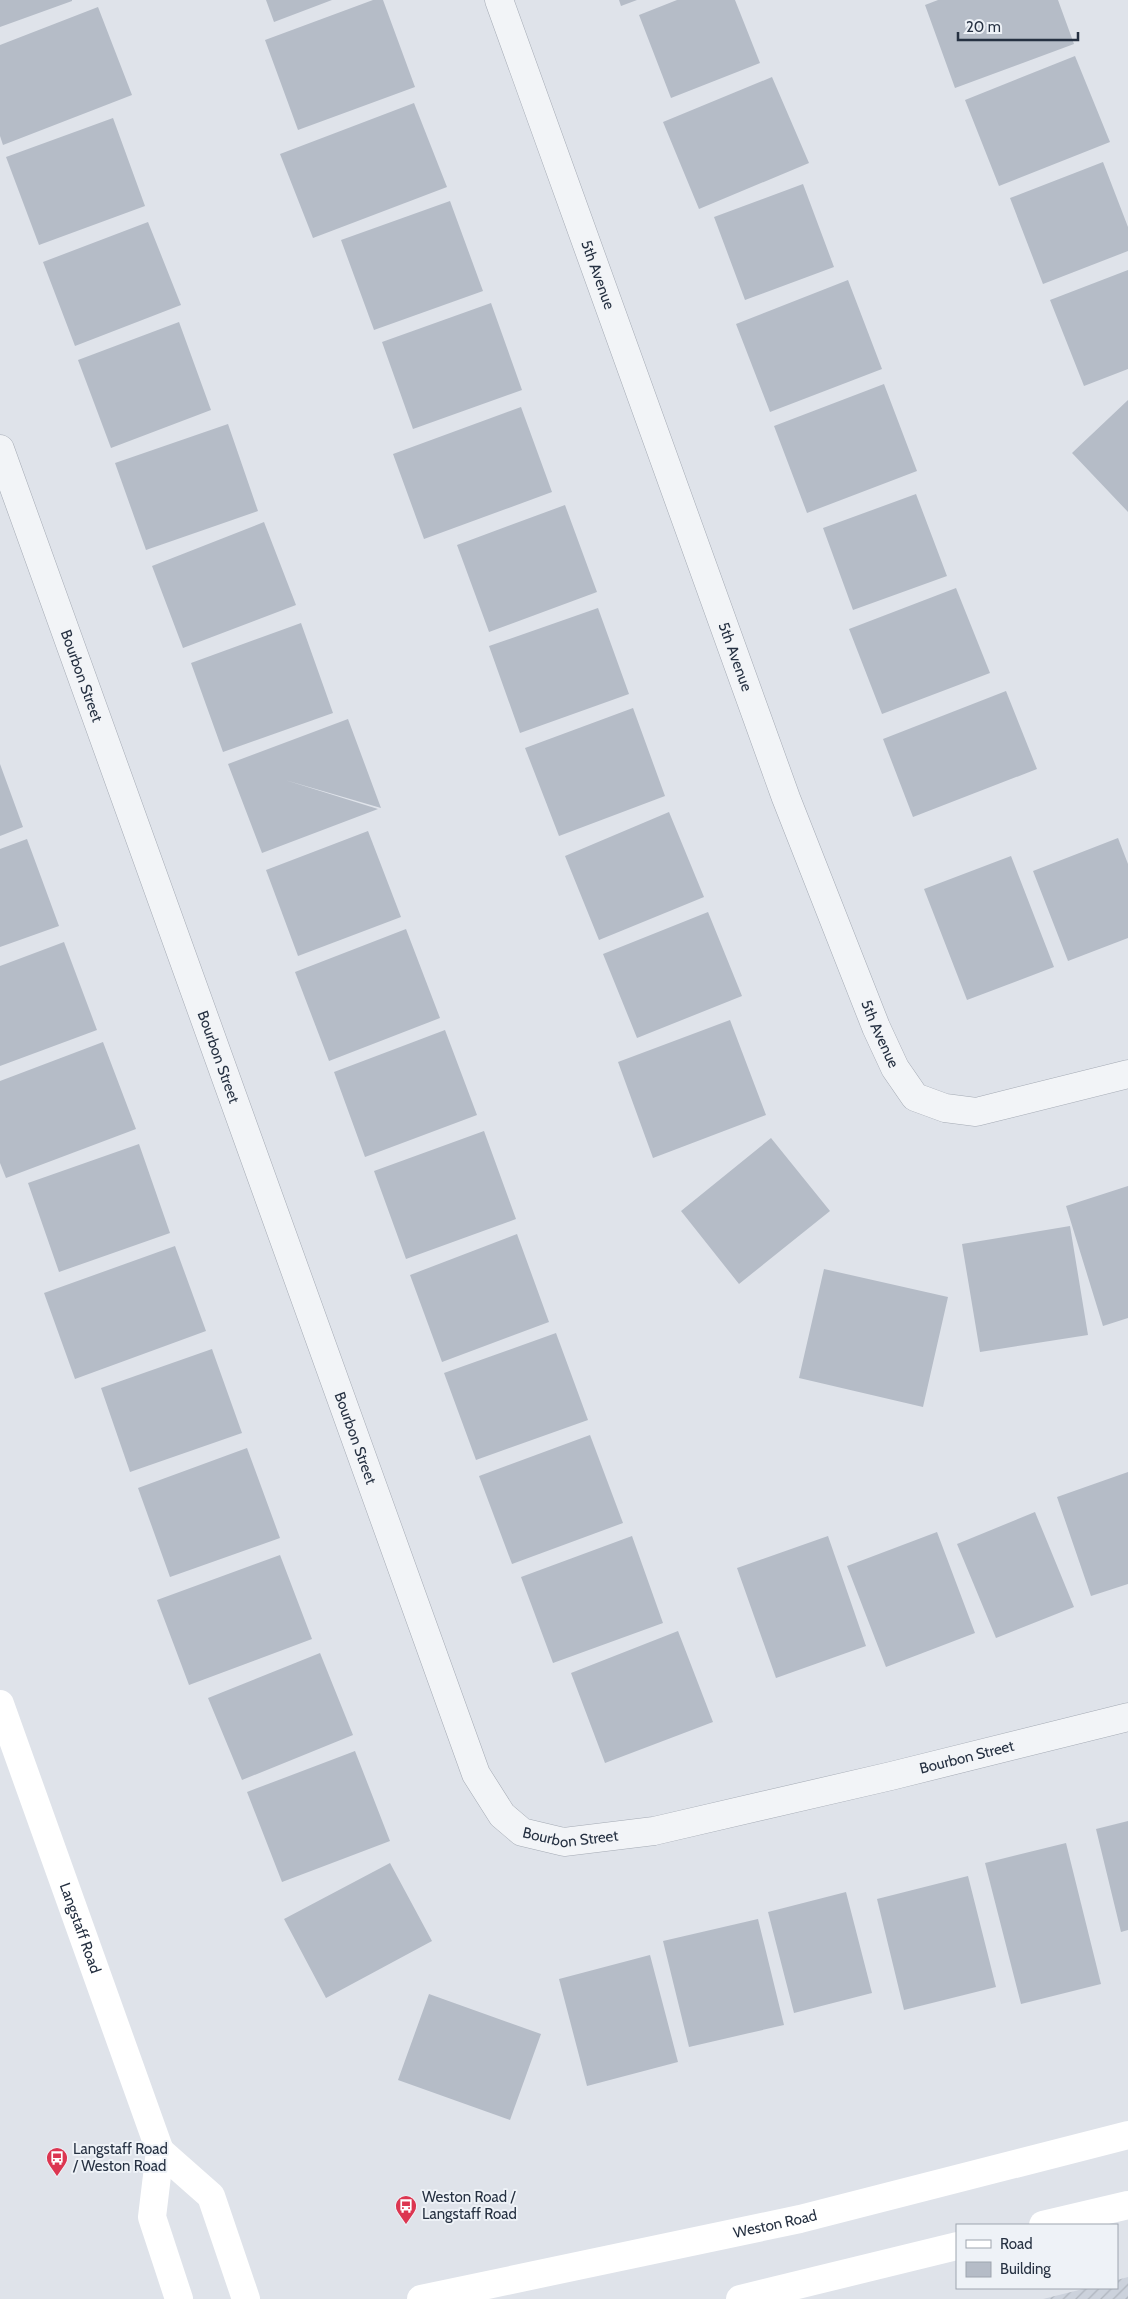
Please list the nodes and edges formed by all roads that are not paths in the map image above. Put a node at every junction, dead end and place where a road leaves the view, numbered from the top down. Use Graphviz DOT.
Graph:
graph roads {
  1 [pos="499,0"];
  2 [pos="0,449"];
  3 [pos="1128,1074"];
  4 [pos="0,1704"];
  5 [pos="1128,1717"];
  6 [pos="1128,2135"];
  7 [pos="160,2151"];
  8 [pos="1128,2205"];
  9 [pos="1046,2224"];
  10 [pos="956,2246"];
  11 [pos="179,2299"];
  12 [pos="246,2299"];
  13 [pos="421,2299"];
  14 [pos="740,2299"];
  1 -- 3 [label="street, 5th Avenue"];
  2 -- 5 [label="street, Bourbon Street"];
  4 -- 7 [label="main road, Langstaff Road"];
  6 -- 13 [label="main road, Weston Road"];
  7 -- 11 [label="main road, Langstaff Road"];
  7 -- 12 [label="main road, Langstaff Road"];
  8 -- 9 [label="main road"];
  10 -- 14 [label="main road"];
}
